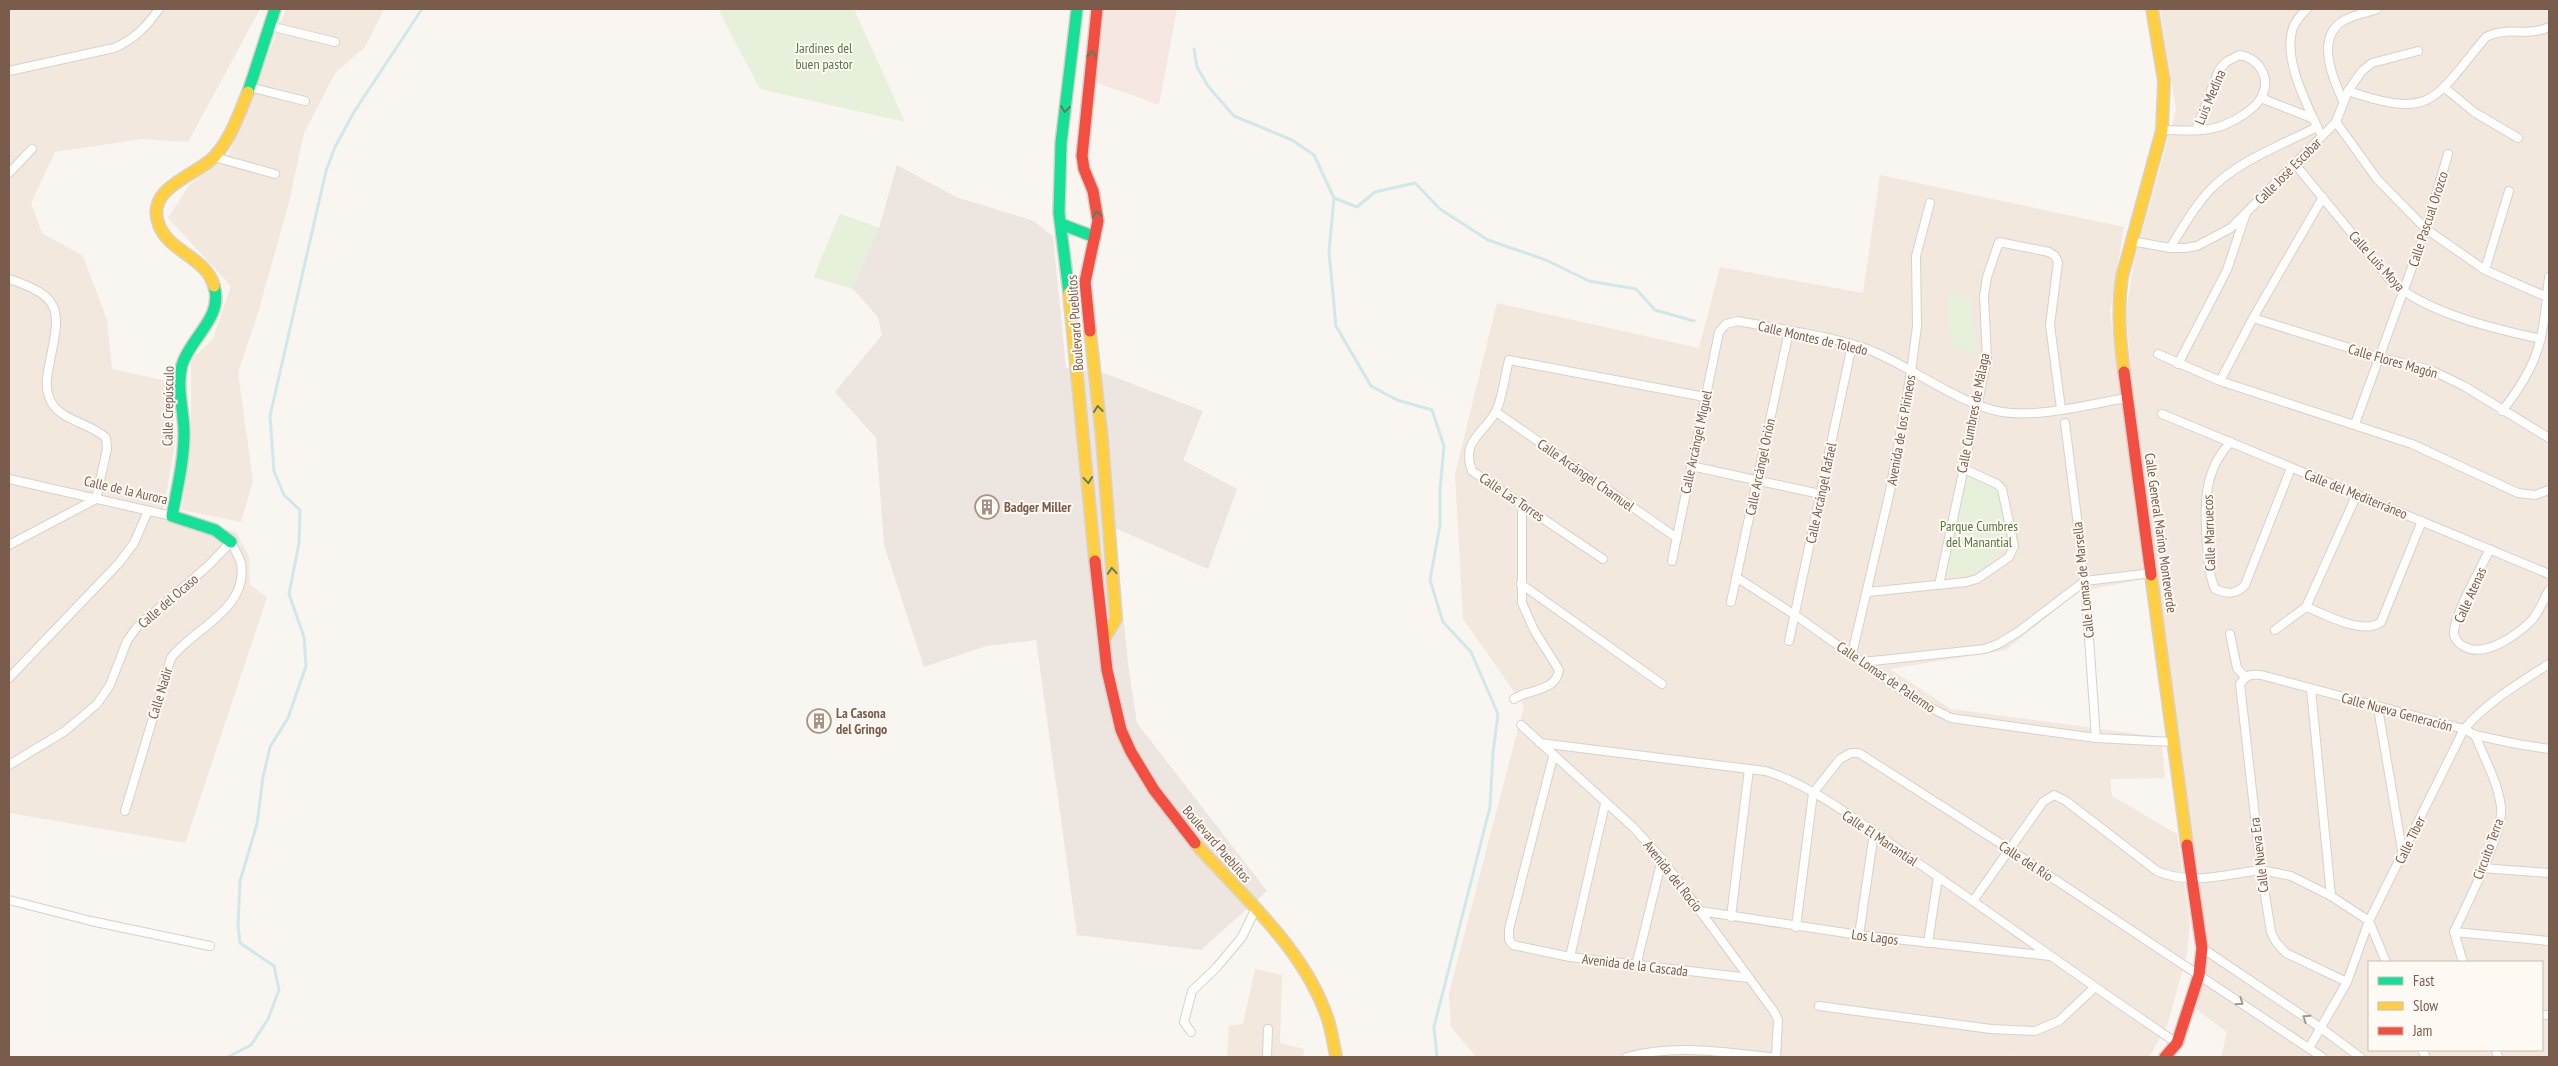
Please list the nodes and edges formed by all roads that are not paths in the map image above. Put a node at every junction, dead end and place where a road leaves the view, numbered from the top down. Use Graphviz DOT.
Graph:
graph roads {
  1 [pos="159,9"];
  2 [pos="274,9"];
  3 [pos="1077,9"];
  4 [pos="1097,9"];
  5 [pos="2152,9"];
  6 [pos="2307,9"];
  7 [pos="2377,9"];
  8 [pos="270,26"];
  9 [pos="2549,27"];
  10 [pos="335,42"];
  11 [pos="2418,51"];
  12 [pos="9,71"];
  13 [pos="249,87"];
  14 [pos="2445,88"];
  15 [pos="2348,91"];
  16 [pos="2261,98"];
  17 [pos="306,101"];
  18 [pos="2343,101"];
  19 [pos="2336,122"];
  20 [pos="2316,123"];
  21 [pos="2162,130"];
  22 [pos="2196,130"];
  23 [pos="2323,137"];
  24 [pos="2518,138"];
  25 [pos="32,149"];
  26 [pos="2448,154"];
  27 [pos="214,158"];
  28 [pos="2295,164"];
  29 [pos="9,173"];
  30 [pos="275,174"];
  31 [pos="2508,192"];
  32 [pos="2323,198"];
  33 [pos="1930,203"];
  34 [pos="2246,213"];
  35 [pos="1060,224"];
  36 [pos="2426,229"];
  37 [pos="1096,237"];
  38 [pos="2131,241"];
  39 [pos="2170,248"];
  40 [pos="2485,270"];
  41 [pos="2549,277"];
  42 [pos="9,279"];
  43 [pos="2404,292"];
  44 [pos="2547,297"];
  45 [pos="2253,318"];
  46 [pos="1726,324"];
  47 [pos="1789,332"];
  48 [pos="2541,339"];
  49 [pos="1852,345"];
  50 [pos="2158,354"];
  51 [pos="2378,357"];
  52 [pos="2178,364"];
  53 [pos="1911,372"];
  54 [pos="2220,381"];
  55 [pos="1705,397"];
  56 [pos="2127,398"];
  57 [pos="1978,404"];
  58 [pos="2061,409"];
  59 [pos="2502,411"];
  60 [pos="1496,412"];
  61 [pos="2162,414"];
  62 [pos="2065,423"];
  63 [pos="2355,424"];
  64 [pos="2549,438"];
  65 [pos="1102,439"];
  66 [pos="1084,441"];
  67 [pos="2230,442"];
  68 [pos="1691,466"];
  69 [pos="1962,468"];
  70 [pos="2291,468"];
  71 [pos="9,479"];
  72 [pos="1757,480"];
  73 [pos="2549,490"];
  74 [pos="1820,494"];
  75 [pos="2357,494"];
  76 [pos="96,499"];
  77 [pos="1522,504"];
  78 [pos="148,511"];
  79 [pos="172,516"];
  80 [pos="2422,521"];
  81 [pos="1677,538"];
  82 [pos="231,542"];
  83 [pos="9,545"];
  84 [pos="2490,549"];
  85 [pos="1603,559"];
  86 [pos="1672,561"];
  87 [pos="2152,573"];
  88 [pos="2549,574"];
  89 [pos="1736,577"];
  90 [pos="2085,581"];
  91 [pos="1521,584"];
  92 [pos="1939,585"];
  93 [pos="2549,590"];
  94 [pos="1868,592"];
  95 [pos="1731,602"];
  96 [pos="2306,606"];
  97 [pos="1795,615"];
  98 [pos="2275,630"];
  99 [pos="2230,634"];
  100 [pos="1106,636"];
  101 [pos="1789,641"];
  102 [pos="1852,654"];
  103 [pos="1863,662"];
  104 [pos="2549,664"];
  105 [pos="2245,677"];
  106 [pos="9,678"];
  107 [pos="1662,684"];
  108 [pos="2311,689"];
  109 [pos="1514,699"];
  110 [pos="2378,708"];
  111 [pos="1521,725"];
  112 [pos="2464,729"];
  113 [pos="2475,734"];
  114 [pos="2096,738"];
  115 [pos="2172,742"];
  116 [pos="1540,743"];
  117 [pos="2549,749"];
  118 [pos="1553,757"];
  119 [pos="9,765"];
  120 [pos="1749,769"];
  121 [pos="1812,793"];
  122 [pos="1605,804"];
  123 [pos="125,812"];
  124 [pos="1874,833"];
  125 [pos="2009,849"];
  126 [pos="2403,856"];
  127 [pos="1662,859"];
  128 [pos="2482,868"];
  129 [pos="2261,870"];
  130 [pos="2549,873"];
  131 [pos="1938,877"];
  132 [pos="2191,879"];
  133 [pos="2331,896"];
  134 [pos="9,900"];
  135 [pos="1973,901"];
  136 [pos="1255,910"];
  137 [pos="1700,911"];
  138 [pos="1731,917"];
  139 [pos="2369,921"];
  140 [pos="1796,927"];
  141 [pos="2454,932"];
  142 [pos="1859,936"];
  143 [pos="2549,941"];
  144 [pos="1928,943"];
  145 [pos="210,946"];
  146 [pos="2202,948"];
  147 [pos="1570,957"];
  148 [pos="2052,957"];
  149 [pos="2386,961"];
  150 [pos="2463,961"];
  151 [pos="1636,966"];
  152 [pos="2199,975"];
  153 [pos="1750,978"];
  154 [pos="2347,982"];
  155 [pos="2094,988"];
  156 [pos="1819,1006"];
  157 [pos="2321,1028"];
  158 [pos="1268,1030"];
  159 [pos="1190,1032"];
  160 [pos="2177,1042"];
  161 [pos="2309,1048"];
  162 [pos="1692,1049"];
  163 [pos="1267,1057"];
  164 [pos="1336,1057"];
  165 [pos="1627,1057"];
  166 [pos="1696,1057"];
  167 [pos="1770,1057"];
  168 [pos="1776,1057"];
  169 [pos="2165,1057"];
  170 [pos="2322,1057"];
  171 [pos="2360,1057"];
  1 -- 12 [label="street"];
  2 -- 8 [label="street, Calle Crepúsculo"];
  3 -- 35 [label="street, Boulevard Pueblitos, one-way"];
  37 -- 4 [label="street, Boulevard Pueblitos, one-way"];
  5 -- 21 [label="street, Calle General Marino Monteverde"];
  6 -- 20 [label="street"];
  7 -- 18 [label="street"];
  8 -- 10 [label="street"];
  8 -- 13 [label="street, Calle Crepúsculo"];
  9 -- 14 [label="street"];
  11 -- 15 [label="street, Calle José Escobar"];
  13 -- 17 [label="street"];
  13 -- 27 [label="street, Calle Crepúsculo"];
  14 -- 15 [label="street"];
  14 -- 24 [label="street"];
  15 -- 18 [label="street, Calle José Escobar"];
  16 -- 20 [label="street"];
  16 -- 22 [label="street, Luis Medina"];
  16 -- 22 [label="street, Luis Medina"];
  18 -- 19 [label="street, Calle José Escobar"];
  19 -- 23 [label="street, Calle José Escobar"];
  19 -- 36 [label="street"];
  20 -- 23 [label="street"];
  20 -- 39 [label="street"];
  21 -- 22 [label="street, Luis Medina"];
  21 -- 38 [label="street, Calle General Marino Monteverde"];
  23 -- 28 [label="street, Calle José Escobar"];
  25 -- 29 [label="street"];
  26 -- 36 [label="street, Calle Pascual Orozco"];
  27 -- 30 [label="street"];
  27 -- 79 [label="street, Calle Crepúsculo"];
  28 -- 32 [label="street, Calle Luis Moya"];
  28 -- 34 [label="street, Calle José Escobar"];
  31 -- 40 [label="street"];
  32 -- 43 [label="street, Calle Luis Moya"];
  32 -- 45 [label="street"];
  33 -- 53 [label="street, Avenida de los Pirineos"];
  34 -- 39 [label="street, Calle José Escobar"];
  34 -- 52 [label="street"];
  35 -- 37 [label="street"];
  35 -- 66 [label="street, Boulevard Pueblitos"];
  36 -- 40 [label="street"];
  36 -- 43 [label="street, Calle Pascual Orozco"];
  65 -- 37 [label="street, Boulevard Pueblitos, one-way"];
  38 -- 39 [label="street, Calle José Escobar"];
  38 -- 56 [label="street, Calle General Marino Monteverde"];
  40 -- 44 [label="street"];
  41 -- 44 [label="street"];
  42 -- 76 [label="street"];
  43 -- 48 [label="street, Calle Luis Moya"];
  43 -- 51 [label="street, Calle Pascual Orozco"];
  44 -- 48 [label="street"];
  45 -- 51 [label="street, Calle Flores Magón"];
  45 -- 54 [label="street"];
  46 -- 47 [label="street, Calle Montes de Toledo"];
  46 -- 55 [label="street, Calle Arcángel Miguel"];
  47 -- 49 [label="street, Calle Montes de Toledo"];
  47 -- 72 [label="street, Calle Arcángel Orión"];
  48 -- 59 [label="street"];
  49 -- 53 [label="street, Calle Montes de Toledo"];
  49 -- 74 [label="street, Calle Arcángel Rafael"];
  50 -- 52 [label="street"];
  51 -- 59 [label="street, Calle Flores Magón"];
  51 -- 63 [label="street, Calle Pascual Orozco"];
  52 -- 54 [label="street"];
  53 -- 57 [label="street, Calle Montes de Toledo"];
  53 -- 94 [label="street, Avenida de los Pirineos"];
  54 -- 63 [label="street"];
  55 -- 60 [label="street, Calle Las Torres"];
  55 -- 68 [label="street, Calle Arcángel Miguel"];
  56 -- 58 [label="street, Calle Montes de Toledo"];
  56 -- 87 [label="street, Calle General Marino Monteverde"];
  57 -- 58 [label="street, Calle Montes de Toledo"];
  57 -- 58 [label="street, Calle Cumbres de Málaga"];
  57 -- 69 [label="street, Calle Cumbres de Málaga"];
  59 -- 64 [label="street, Calle Flores Magón"];
  60 -- 77 [label="street, Calle Las Torres"];
  60 -- 81 [label="street, Calle Arcángel Chamuel"];
  61 -- 67 [label="street, Calle del Mediterráneo"];
  62 -- 90 [label="street, Calle Lomas de Marsella"];
  63 -- 73 [label="street"];
  65 -- 66 [label="street"];
  100 -- 65 [label="street, Boulevard Pueblitos, one-way"];
  66 -- 100 [label="street, Boulevard Pueblitos, one-way"];
  67 -- 70 [label="street, Calle del Mediterráneo"];
  67 -- 70 [label="street, Calle Marruecos"];
  68 -- 72 [label="street"];
  68 -- 81 [label="street, Calle Arcángel Miguel"];
  69 -- 92 [label="street, Calle Cumbres de Málaga"];
  69 -- 92 [label="street"];
  70 -- 75 [label="street, Calle del Mediterráneo"];
  71 -- 76 [label="street, Calle de la Aurora"];
  72 -- 74 [label="street"];
  72 -- 89 [label="street, Calle Arcángel Orión"];
  74 -- 97 [label="street, Calle Arcángel Rafael"];
  75 -- 80 [label="street, Calle del Mediterráneo"];
  75 -- 96 [label="street"];
  76 -- 78 [label="street, Calle de la Aurora"];
  76 -- 83 [label="street"];
  77 -- 85 [label="street, Calle Las Torres"];
  77 -- 91 [label="street"];
  78 -- 79 [label="street, Calle de la Aurora"];
  78 -- 106 [label="street"];
  79 -- 82 [label="street, Calle de la Aurora"];
  80 -- 84 [label="street, Calle del Mediterráneo"];
  80 -- 96 [label="street"];
  81 -- 86 [label="street, Calle Arcángel Miguel"];
  82 -- 119 [label="street, Calle del Ocaso"];
  82 -- 123 [label="street, Calle Nadir"];
  84 -- 88 [label="street, Calle del Mediterráneo"];
  84 -- 93 [label="street, Calle Atenas"];
  87 -- 90 [label="street"];
  87 -- 115 [label="street, Calle General Marino Monteverde"];
  89 -- 95 [label="street, Calle Arcángel Orión"];
  89 -- 97 [label="street, Calle Lomas de Palermo"];
  90 -- 103 [label="street"];
  90 -- 114 [label="street, Calle Lomas de Marsella"];
  91 -- 107 [label="street"];
  91 -- 109 [label="street"];
  92 -- 94 [label="street"];
  94 -- 102 [label="street, Avenida de los Pirineos"];
  96 -- 98 [label="street"];
  97 -- 101 [label="street, Calle Arcángel Rafael"];
  97 -- 102 [label="street, Calle Lomas de Palermo"];
  99 -- 105 [label="street"];
  100 -- 136 [label="street, Boulevard Pueblitos"];
  102 -- 103 [label="street, Calle Lomas de Palermo"];
  103 -- 114 [label="street, Calle Lomas de Palermo"];
  104 -- 112 [label="street, Calle Tíber"];
  105 -- 108 [label="street, Calle Nueva Generación"];
  105 -- 129 [label="street, Calle Nueva Era"];
  108 -- 110 [label="street, Calle Nueva Generación"];
  108 -- 133 [label="street"];
  110 -- 112 [label="street, Calle Nueva Generación"];
  110 -- 126 [label="street"];
  111 -- 116 [label="street, Avenida del Rocío"];
  112 -- 113 [label="street, Calle Nueva Generación"];
  112 -- 126 [label="street, Calle Tíber"];
  113 -- 117 [label="street, Calle Nueva Generación"];
  113 -- 128 [label="street, Circuito Terra"];
  114 -- 115 [label="street, Calle Lomas de Palermo"];
  115 -- 132 [label="street, Calle General Marino Monteverde"];
  116 -- 118 [label="street, Avenida del Rocío"];
  116 -- 120 [label="street, Calle El Manantial"];
  118 -- 122 [label="street, Avenida del Rocío"];
  118 -- 147 [label="street, Avenida de la Cascada"];
  120 -- 121 [label="street, Calle El Manantial"];
  120 -- 138 [label="street"];
  121 -- 124 [label="street, Calle El Manantial"];
  121 -- 125 [label="street, Calle del Río"];
  121 -- 140 [label="street"];
  122 -- 127 [label="street, Avenida del Rocío"];
  122 -- 147 [label="street"];
  124 -- 131 [label="street, Calle El Manantial"];
  124 -- 142 [label="street"];
  125 -- 132 [label="street"];
  125 -- 135 [label="street"];
  125 -- 152 [label="street, Calle del Río"];
  126 -- 139 [label="street, Calle Tíber"];
  127 -- 137 [label="street, Avenida del Rocío"];
  127 -- 151 [label="street"];
  128 -- 130 [label="street"];
  128 -- 141 [label="street, Circuito Terra"];
  129 -- 132 [label="street"];
  129 -- 133 [label="street"];
  129 -- 154 [label="street, Calle Nueva Era"];
  131 -- 135 [label="street, Calle El Manantial"];
  131 -- 144 [label="street"];
  132 -- 146 [label="street, Calle General Marino Monteverde"];
  133 -- 139 [label="street"];
  134 -- 145 [label="street"];
  135 -- 148 [label="street, Calle El Manantial"];
  136 -- 159 [label="street"];
  136 -- 164 [label="street, Boulevard Pueblitos"];
  137 -- 138 [label="street, Los Lagos"];
  137 -- 153 [label="street, Avenida del Rocío"];
  138 -- 140 [label="street, Los Lagos"];
  139 -- 149 [label="street"];
  139 -- 154 [label="street, Calle Tíber"];
  140 -- 142 [label="street, Los Lagos"];
  141 -- 143 [label="street"];
  141 -- 150 [label="street"];
  142 -- 144 [label="street, Los Lagos"];
  144 -- 148 [label="street, Los Lagos"];
  146 -- 152 [label="street, Calle General Marino Monteverde"];
  157 -- 146 [label="street, one-way"];
  147 -- 151 [label="street, Avenida de la Cascada"];
  148 -- 155 [label="street, Calle El Manantial"];
  151 -- 153 [label="street, Avenida de la Cascada"];
  152 -- 160 [label="street, Calle General Marino Monteverde"];
  152 -- 161 [label="street, one-way"];
  153 -- 168 [label="street, Avenida del Rocío"];
  154 -- 157 [label="street, Calle Tíber"];
  155 -- 156 [label="street"];
  155 -- 160 [label="street, Calle El Manantial"];
  157 -- 161 [label="street, Calle Tíber"];
  157 -- 171 [label="street"];
  158 -- 163 [label="street"];
  160 -- 169 [label="street, Calle General Marino Monteverde"];
  161 -- 170 [label="street"];
  162 -- 165 [label="street"];
  162 -- 166 [label="street"];
  162 -- 167 [label="street"];
}
